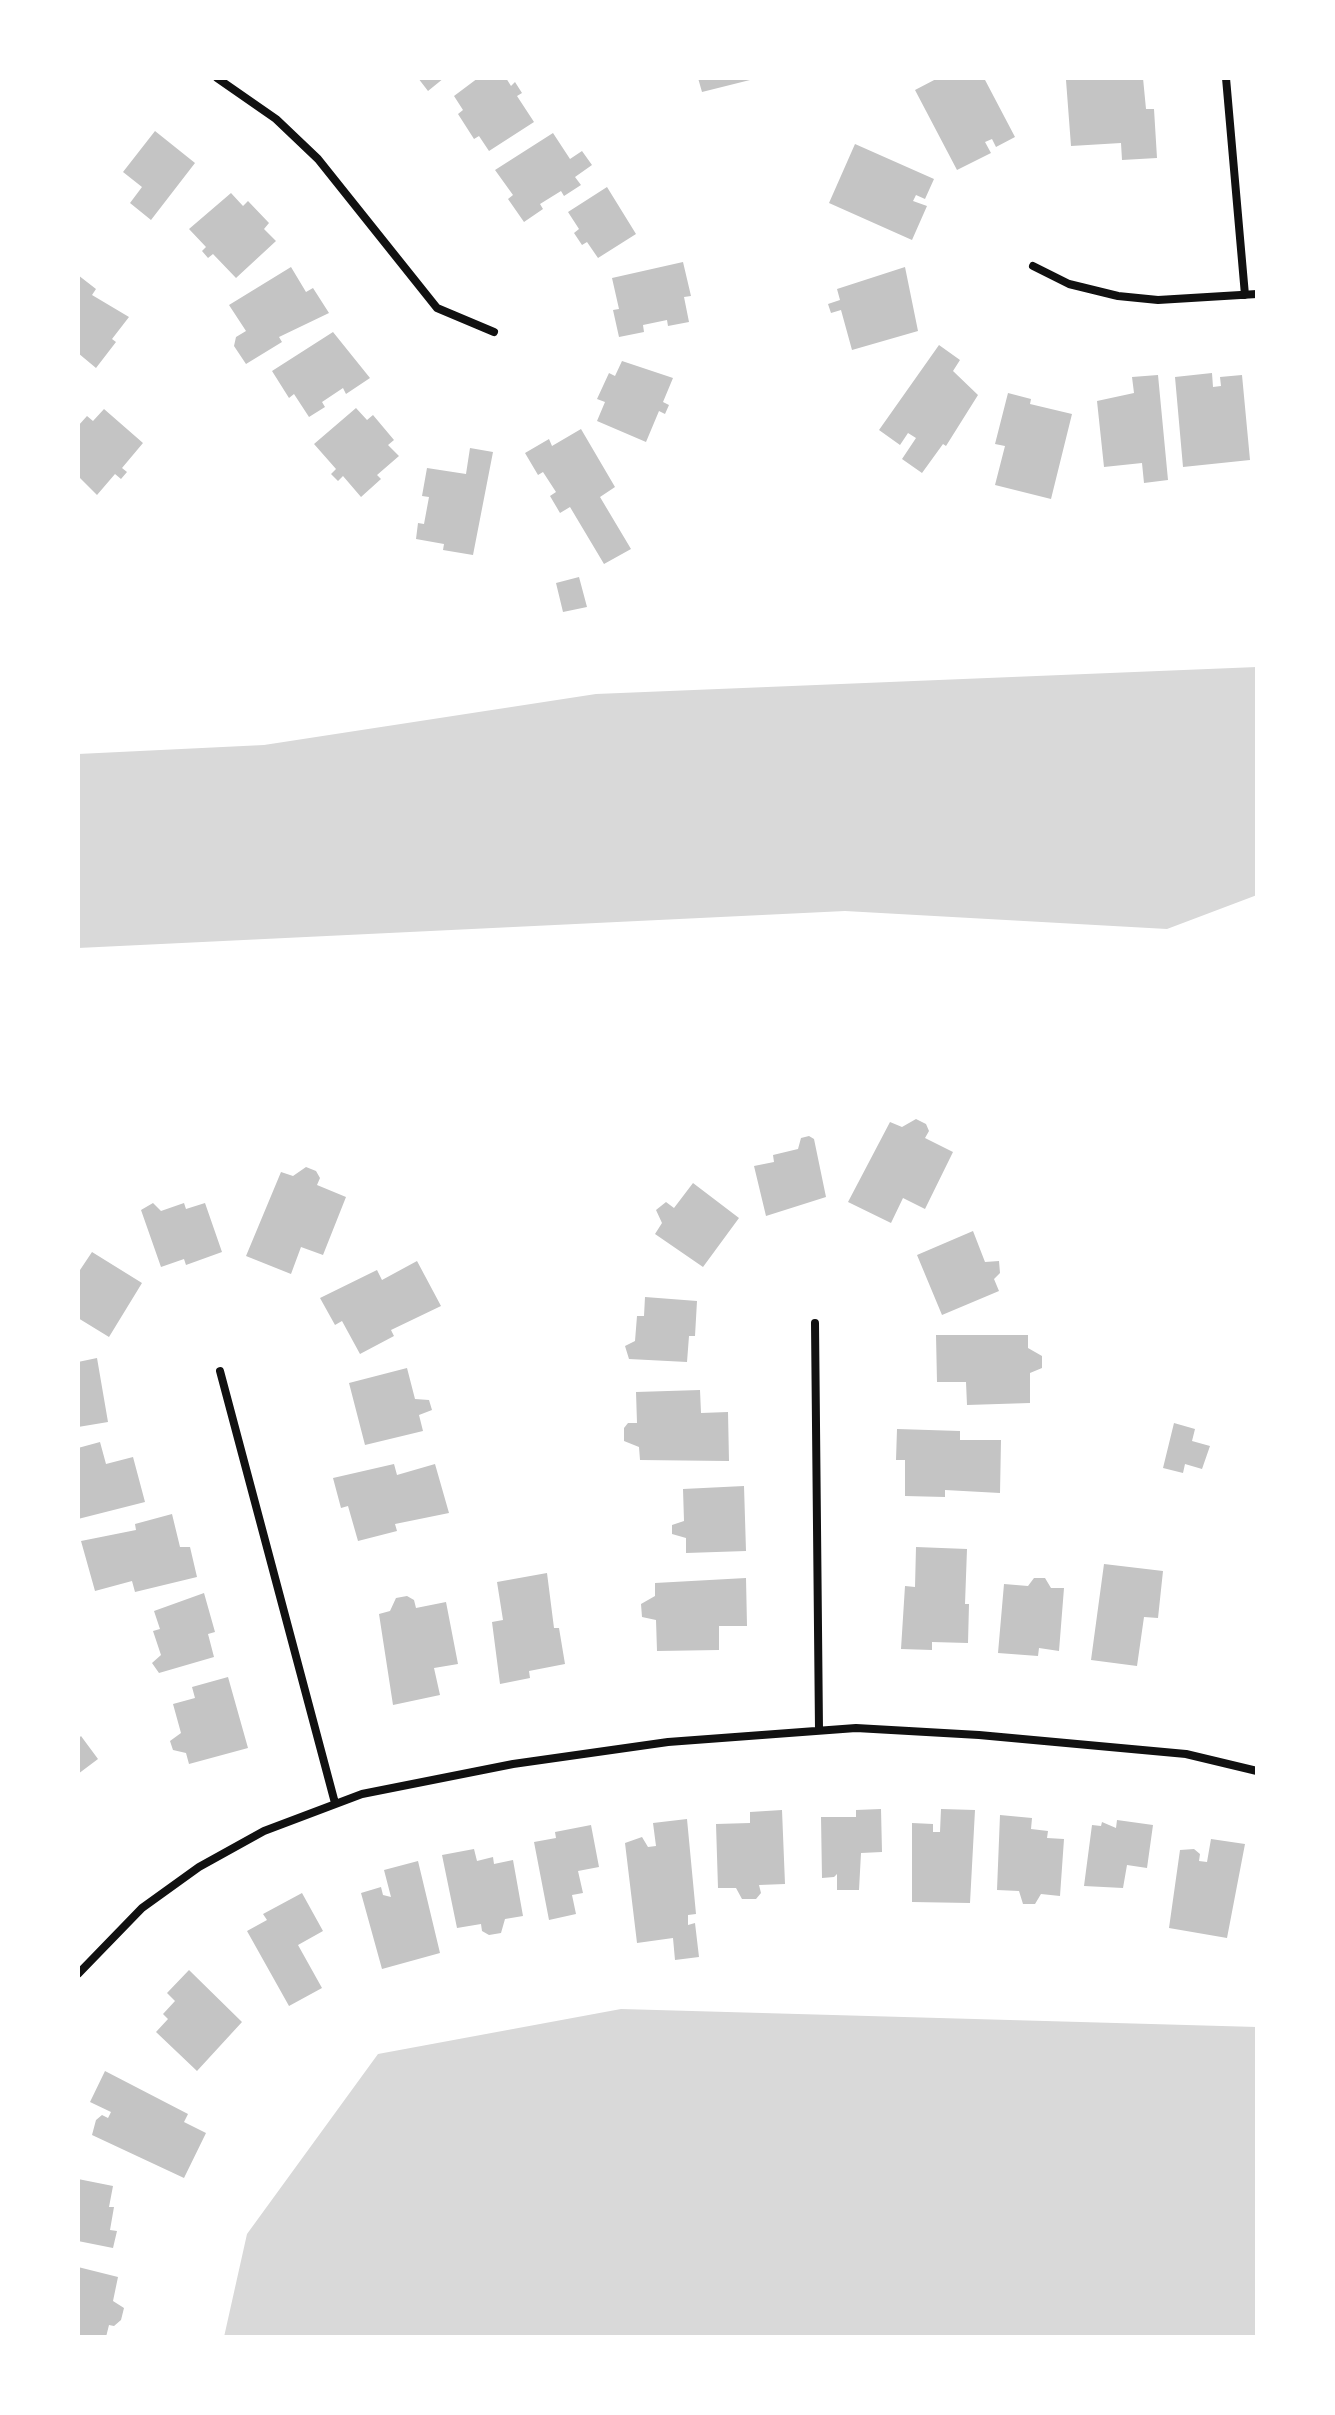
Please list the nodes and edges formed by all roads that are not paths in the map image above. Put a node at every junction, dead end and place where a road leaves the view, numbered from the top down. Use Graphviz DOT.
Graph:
graph roads {
  1 [pos="217,78"];
  2 [pos="1226,78"];
  3 [pos="1033,266"];
  4 [pos="1257,294"];
  5 [pos="1245,295"];
  6 [pos="494,332"];
  7 [pos="815,1323"];
  8 [pos="220,1371"];
  9 [pos="819,1730"];
  10 [pos="1257,1771"];
  11 [pos="335,1803"];
  12 [pos="78,1974"];
  1 -- 6 [label="street"];
  2 -- 5 [label="street"];
  3 -- 5 [label="street"];
  4 -- 5 [label="street"];
  7 -- 9 [label="street"];
  8 -- 11 [label="street"];
  9 -- 10 [label="street"];
  9 -- 11 [label="street"];
  11 -- 12 [label="street"];
}
